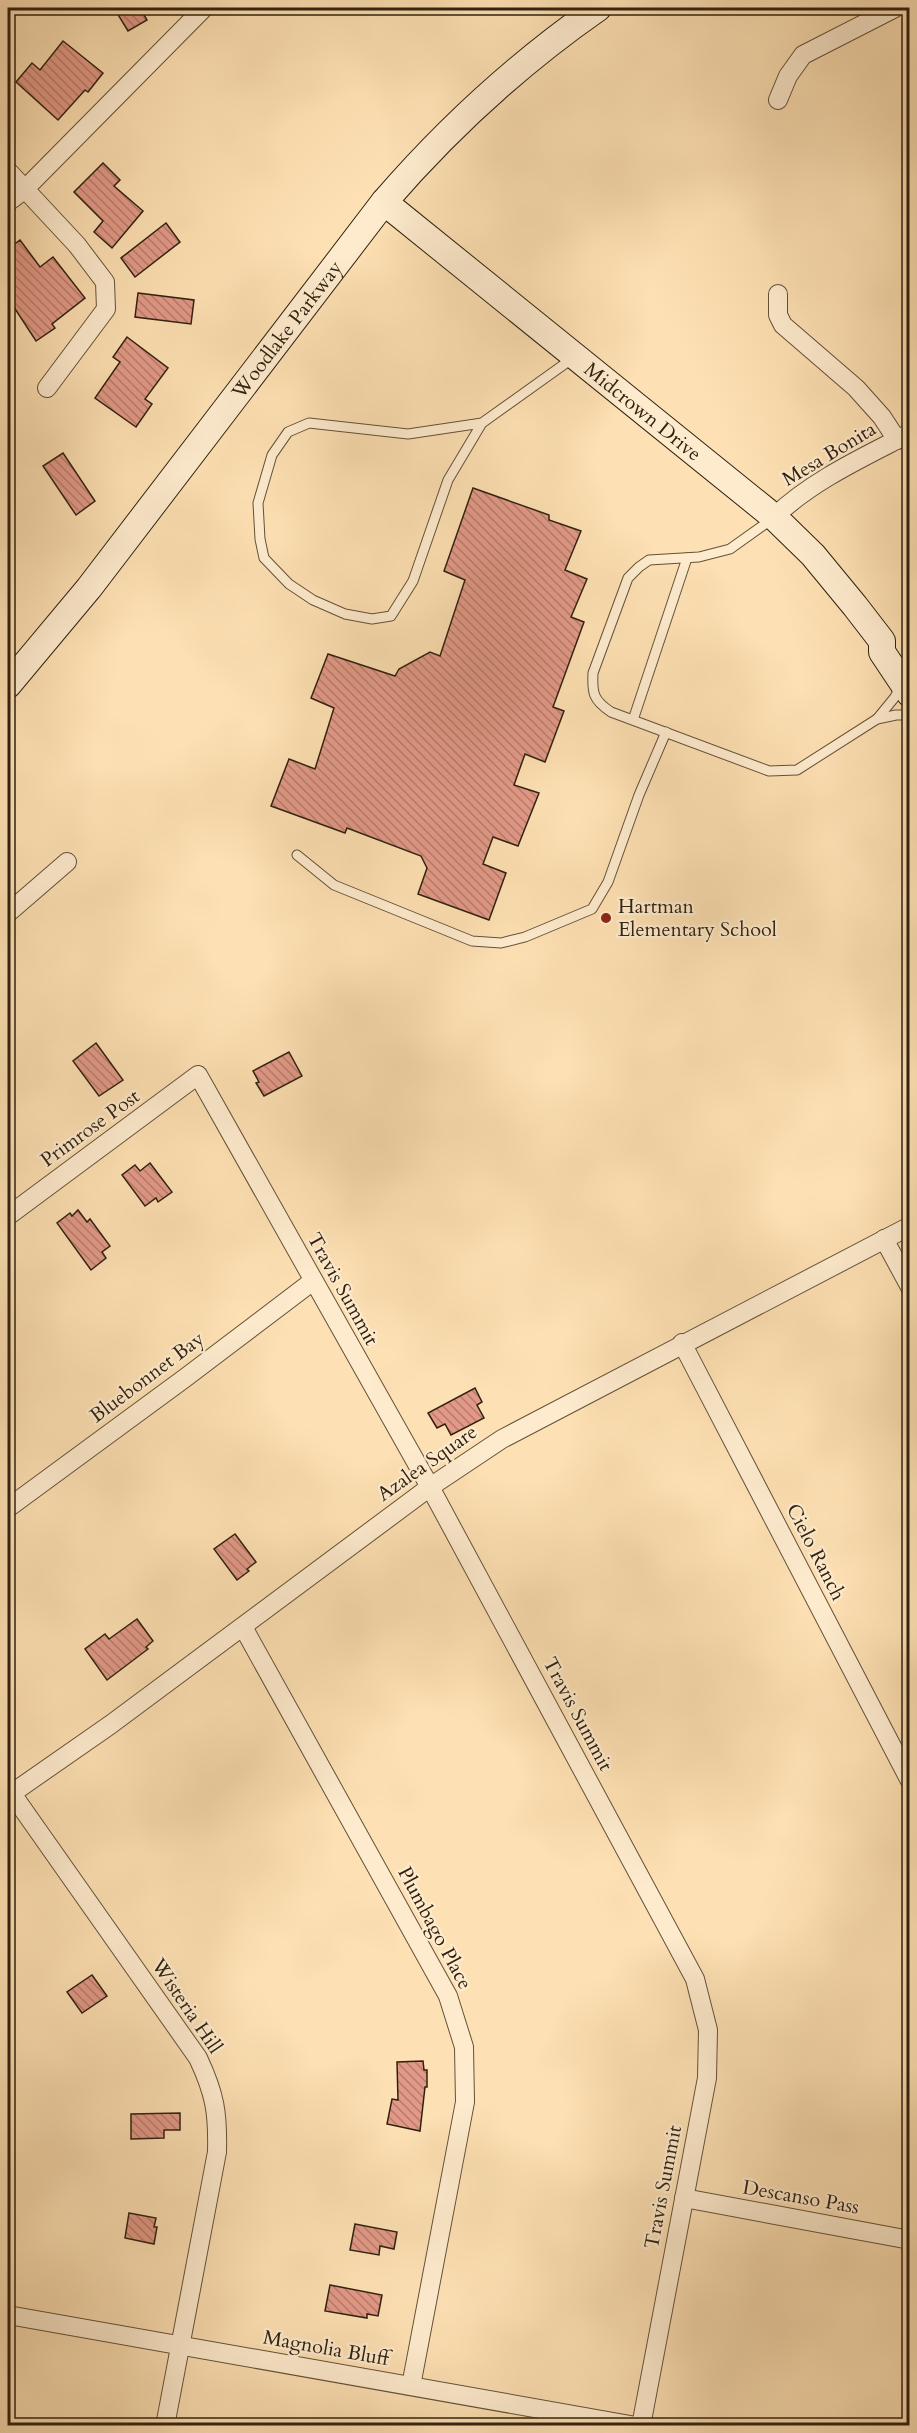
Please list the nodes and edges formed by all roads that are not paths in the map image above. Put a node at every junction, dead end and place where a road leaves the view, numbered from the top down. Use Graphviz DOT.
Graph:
graph roads {
  1 [pos="176,8"];
  2 [pos="204,8"];
  3 [pos="598,8"];
  4 [pos="895,8"];
  5 [pos="188,22"];
  6 [pos="778,100"];
  7 [pos="8,171"];
  8 [pos="24,190"];
  9 [pos="8,202"];
  10 [pos="384,202"];
  11 [pos="778,294"];
  12 [pos="575,357"];
  13 [pos="47,388"];
  14 [pos="482,423"];
  15 [pos="903,436"];
  16 [pos="774,517"];
  17 [pos="687,558"];
  18 [pos="907,679"];
  19 [pos="8,686"];
  20 [pos="909,715"];
  21 [pos="877,719"];
  22 [pos="633,720"];
  23 [pos="666,732"];
  24 [pos="297,855"];
  25 [pos="68,862"];
  26 [pos="8,913"];
  27 [pos="198,1076"];
  28 [pos="8,1216"];
  29 [pos="909,1226"];
  30 [pos="884,1239"];
  31 [pos="313,1281"];
  32 [pos="909,1287"];
  33 [pos="682,1343"];
  34 [pos="429,1487"];
  35 [pos="8,1508"];
  36 [pos="243,1627"];
  37 [pos="909,1781"];
  38 [pos="9,1793"];
  39 [pos="684,2198"];
  40 [pos="909,2240"];
  41 [pos="8,2315"];
  42 [pos="180,2346"];
  43 [pos="411,2386"];
  44 [pos="165,2426"];
  45 [pos="636,2426"];
  46 [pos="641,2426"];
  1 -- 5 [label="street"];
  2 -- 5 [label="street"];
  3 -- 10 [label="street, Woodlake Parkway"];
  4 -- 6 [label="street"];
  5 -- 8 [label="street"];
  7 -- 8 [label="street"];
  8 -- 9 [label="street"];
  8 -- 13 [label="street"];
  10 -- 12 [label="street, Midcrown Drive"];
  10 -- 19 [label="street, Woodlake Parkway"];
  11 -- 15 [label="street"];
  12 -- 14 [label="lane"];
  12 -- 16 [label="street, Midcrown Drive"];
  14 -- 14 [label="lane"];
  15 -- 16 [label="street, Mesa Bonita"];
  16 -- 17 [label="lane"];
  16 -- 18 [label="street, Midcrown Drive"];
  17 -- 22 [label="lane"];
  17 -- 22 [label="lane"];
  18 -- 21 [label="lane"];
  20 -- 21 [label="lane"];
  21 -- 23 [label="lane"];
  22 -- 23 [label="lane"];
  23 -- 24 [label="lane"];
  25 -- 26 [label="street"];
  27 -- 28 [label="street, Primrose Post"];
  27 -- 31 [label="street, Travis Summit"];
  29 -- 30 [label="street, Azalea Square"];
  30 -- 32 [label="street"];
  30 -- 33 [label="street, Azalea Square"];
  31 -- 34 [label="street, Travis Summit"];
  31 -- 35 [label="street, Bluebonnet Bay"];
  33 -- 34 [label="street, Azalea Square"];
  33 -- 37 [label="street, Cielo Ranch"];
  34 -- 36 [label="street, Azalea Square"];
  34 -- 39 [label="street, Travis Summit"];
  36 -- 38 [label="street, Azalea Square"];
  36 -- 43 [label="street, Plumbago Place"];
  38 -- 42 [label="street, Wisteria Hill"];
  39 -- 40 [label="street, Descanso Pass"];
  39 -- 46 [label="street, Travis Summit"];
  41 -- 42 [label="street, Magnolia Bluff"];
  42 -- 43 [label="street, Magnolia Bluff"];
  42 -- 44 [label="street, Wisteria Hill"];
  43 -- 45 [label="street, Magnolia Bluff"];
}
